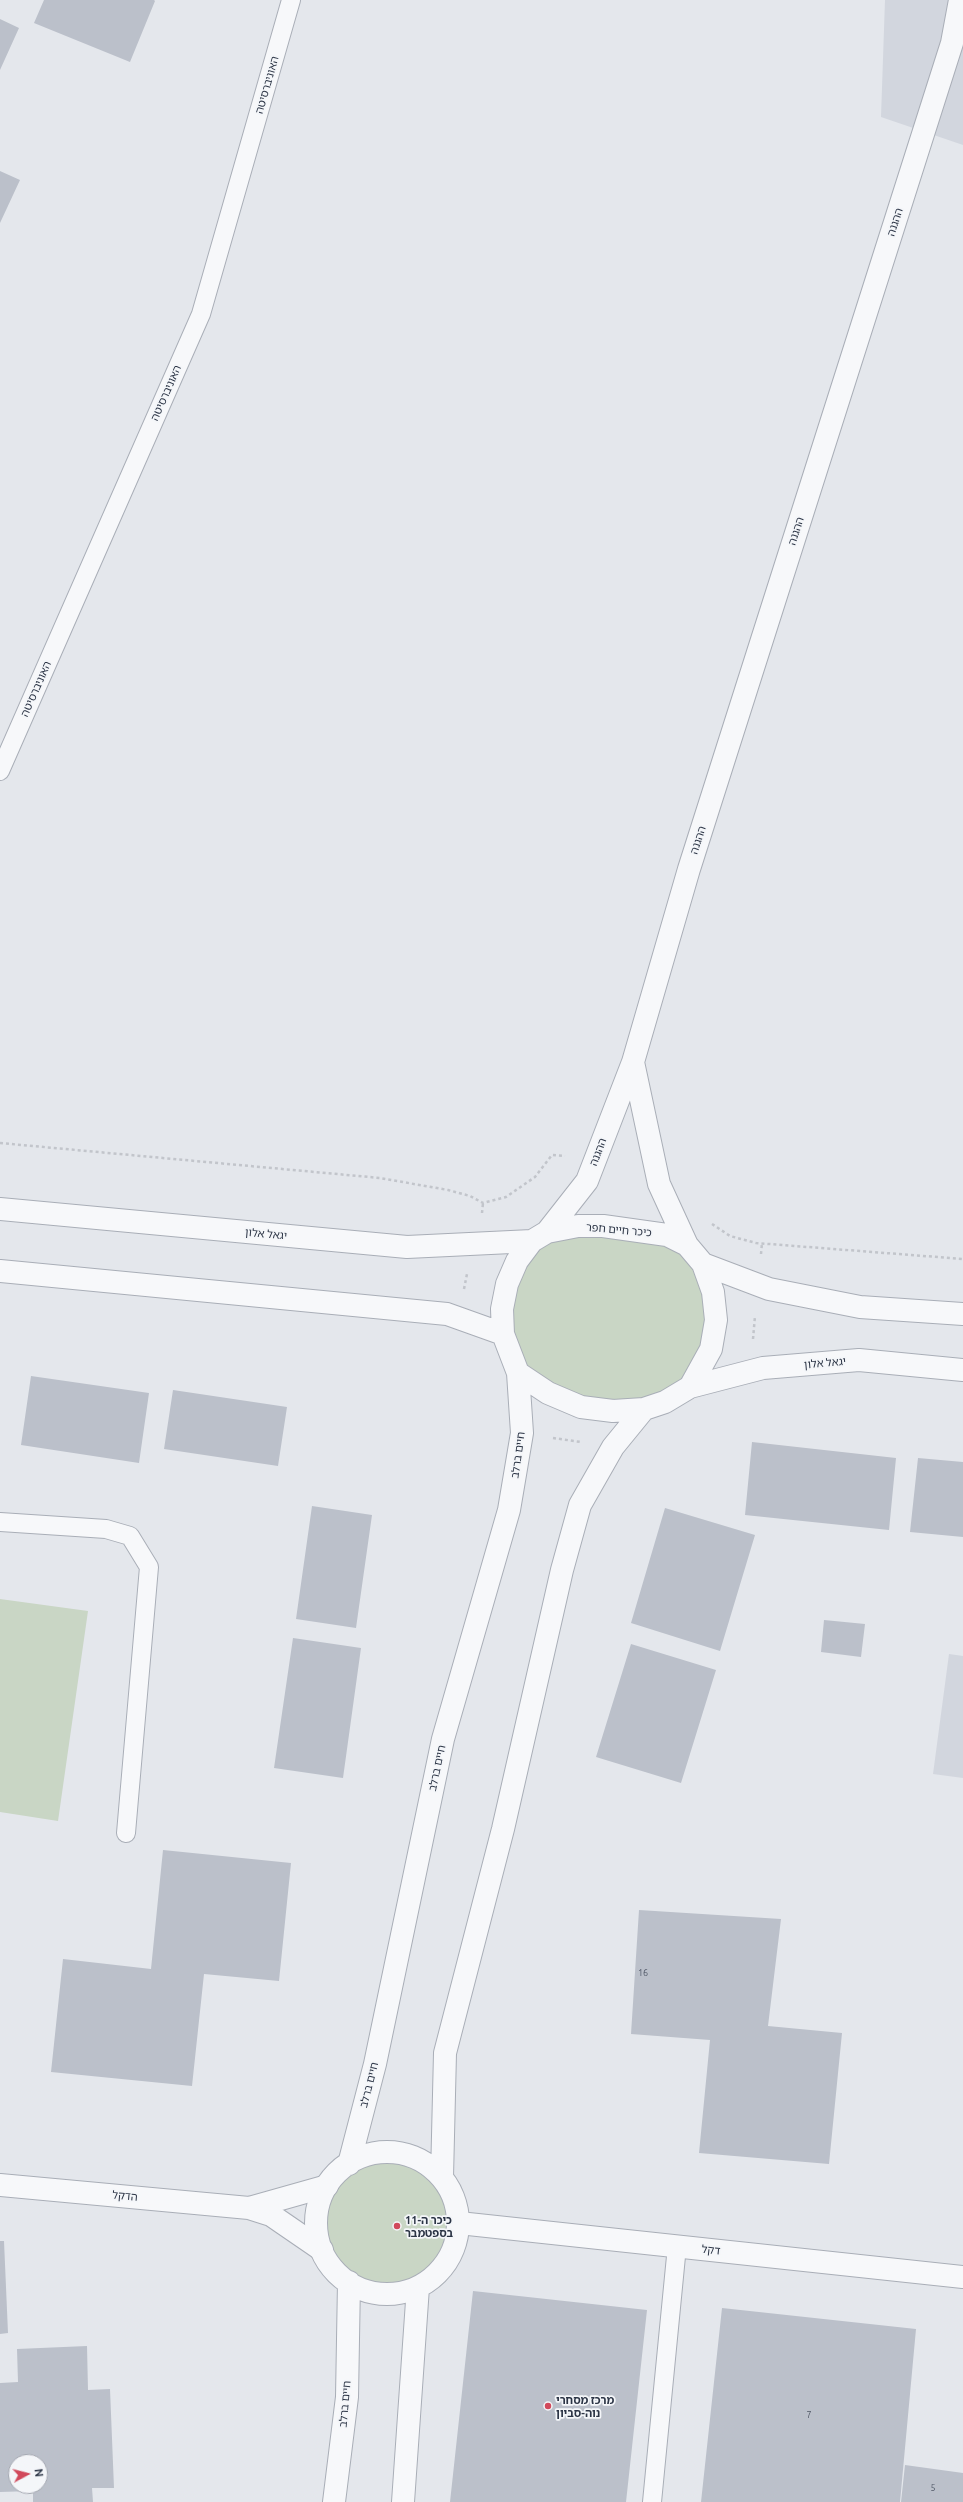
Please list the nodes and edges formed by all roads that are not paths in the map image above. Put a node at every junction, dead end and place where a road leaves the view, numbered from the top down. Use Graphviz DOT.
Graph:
graph roads {
  1 [pos="291,0"];
  2 [pos="960,0"];
  3 [pos="957,44"];
  4 [pos="0,771"];
  5 [pos="633,1062"];
  6 [pos="0,1209"];
  7 [pos="539,1237"];
  8 [pos="687,1245"];
  9 [pos="703,1264"];
  10 [pos="0,1270"];
  11 [pos="963,1314"];
  12 [pos="504,1334"];
  13 [pos="963,1370"];
  14 [pos="518,1373"];
  15 [pos="690,1387"];
  16 [pos="644,1409"];
  17 [pos="0,1522"];
  18 [pos="126,1833"];
  19 [pos="349,2164"];
  20 [pos="442,2177"];
  21 [pos="0,2185"];
  22 [pos="327,2186"];
  23 [pos="250,2208"];
  24 [pos="459,2223"];
  25 [pos="677,2246"];
  26 [pos="322,2250"];
  27 [pos="963,2277"];
  28 [pos="349,2282"];
  29 [pos="418,2288"];
  30 [pos="334,2502"];
  31 [pos="403,2502"];
  32 [pos="652,2502"];
  1 -- 4 [label="lane, האוניברסיטה"];
  2 -- 3 [label="street, ההגנה"];
  3 -- 5 [label="street, ההגנה"];
  5 -- 7 [label="street, ההגנה"];
  5 -- 8 [label="street, ההגנה"];
  6 -- 7 [label="street, יגאל אלון"];
  7 -- 8 [label="street, כיכר חיים חפר"];
  7 -- 12 [label="street"];
  8 -- 9 [label="street, כיכר חיים חפר"];
  9 -- 11 [label="street"];
  9 -- 15 [label="street, כיכר חיים חפר"];
  10 -- 12 [label="street"];
  12 -- 14 [label="street"];
  13 -- 15 [label="street, יגאל אלון"];
  14 -- 16 [label="street"];
  14 -- 19 [label="street, חיים ברלב"];
  15 -- 16 [label="street"];
  16 -- 20 [label="street"];
  17 -- 18 [label="lane"];
  19 -- 20 [label="street"];
  19 -- 22 [label="street"];
  20 -- 24 [label="street"];
  21 -- 23 [label="street, הדקל"];
  22 -- 23 [label="street, הדקל"];
  22 -- 26 [label="street"];
  23 -- 26 [label="street, הדקל"];
  24 -- 25 [label="street, דקל"];
  24 -- 29 [label="street"];
  25 -- 27 [label="street, דקל"];
  25 -- 32 [label="lane"];
  26 -- 28 [label="street"];
  28 -- 29 [label="street"];
  28 -- 30 [label="street, חיים ברלב"];
  29 -- 31 [label="street"];
}
